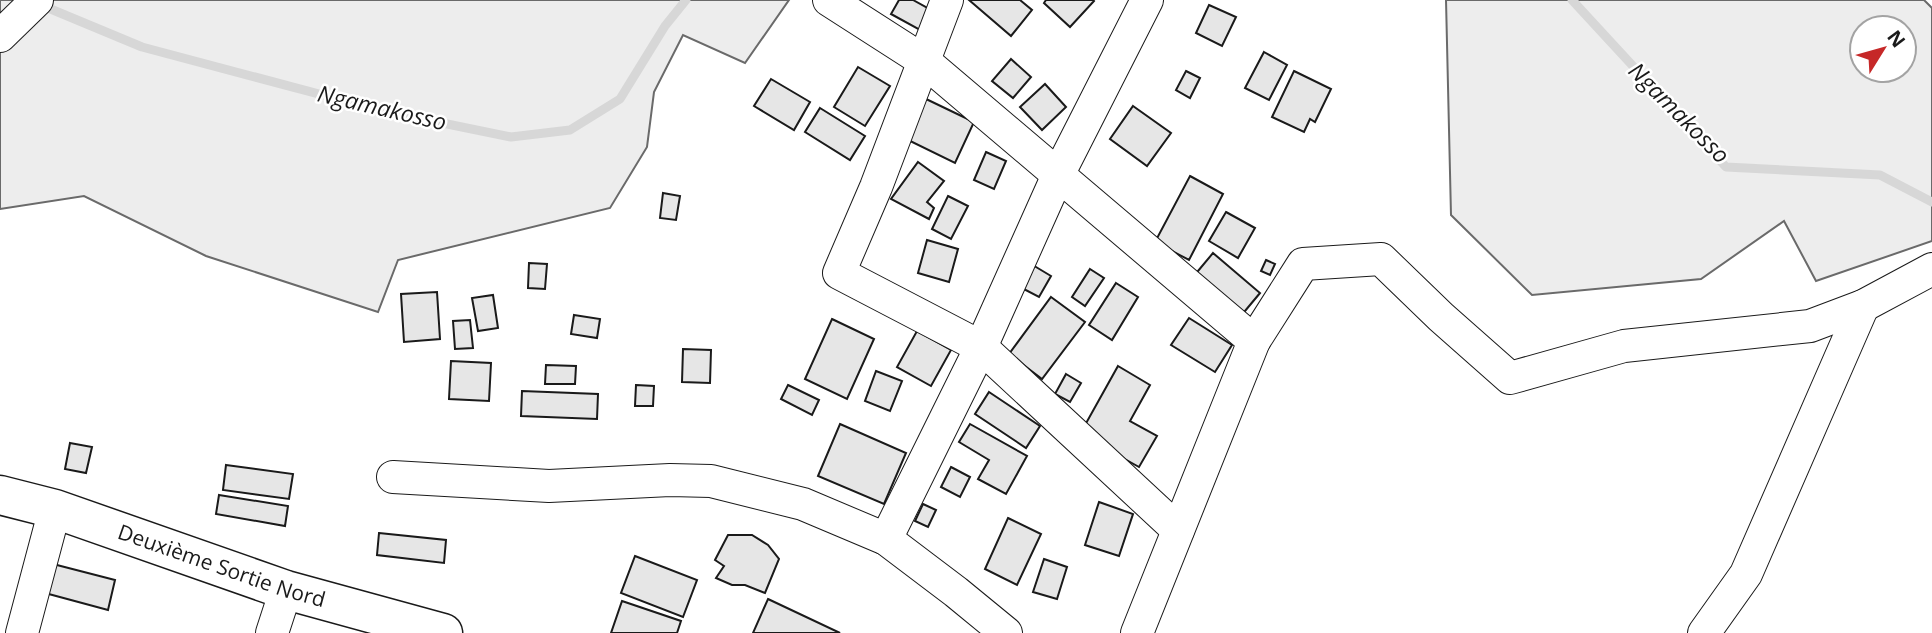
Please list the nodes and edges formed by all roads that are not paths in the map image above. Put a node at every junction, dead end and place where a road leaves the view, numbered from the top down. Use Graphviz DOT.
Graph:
graph roads {
  1 [pos="37,0"];
  2 [pos="829,0"];
  3 [pos="947,0"];
  4 [pos="1147,0"];
  5 [pos="0,36"];
  6 [pos="924,61"];
  7 [pos="1058,175"];
  8 [pos="1932,269"];
  9 [pos="1863,306"];
  10 [pos="1254,341"];
  11 [pos="981,347"];
  12 [pos="393,477"];
  13 [pos="0,495"];
  14 [pos="55,509"];
  15 [pos="1178,530"];
  16 [pos="886,538"];
  17 [pos="286,590"];
  18 [pos="22,633"];
  19 [pos="272,633"];
  20 [pos="443,633"];
  21 [pos="1006,633"];
  22 [pos="1137,633"];
  23 [pos="1704,633"];
  1 -- 5 [label="street"];
  2 -- 6 [label="street"];
  3 -- 6 [label="street"];
  4 -- 7 [label="street"];
  6 -- 7 [label="street"];
  6 -- 11 [label="street"];
  7 -- 10 [label="street"];
  7 -- 11 [label="street"];
  8 -- 9 [label="street"];
  9 -- 10 [label="street"];
  9 -- 23 [label="street"];
  10 -- 15 [label="street"];
  11 -- 15 [label="street"];
  11 -- 16 [label="street"];
  12 -- 16 [label="street"];
  13 -- 14 [label="main road, Deuxième Sortie Nord"];
  14 -- 17 [label="main road, Deuxième Sortie Nord"];
  14 -- 18 [label="street"];
  15 -- 22 [label="street"];
  16 -- 21 [label="street"];
  17 -- 19 [label="street"];
  17 -- 20 [label="main road, Deuxième Sortie Nord"];
}
